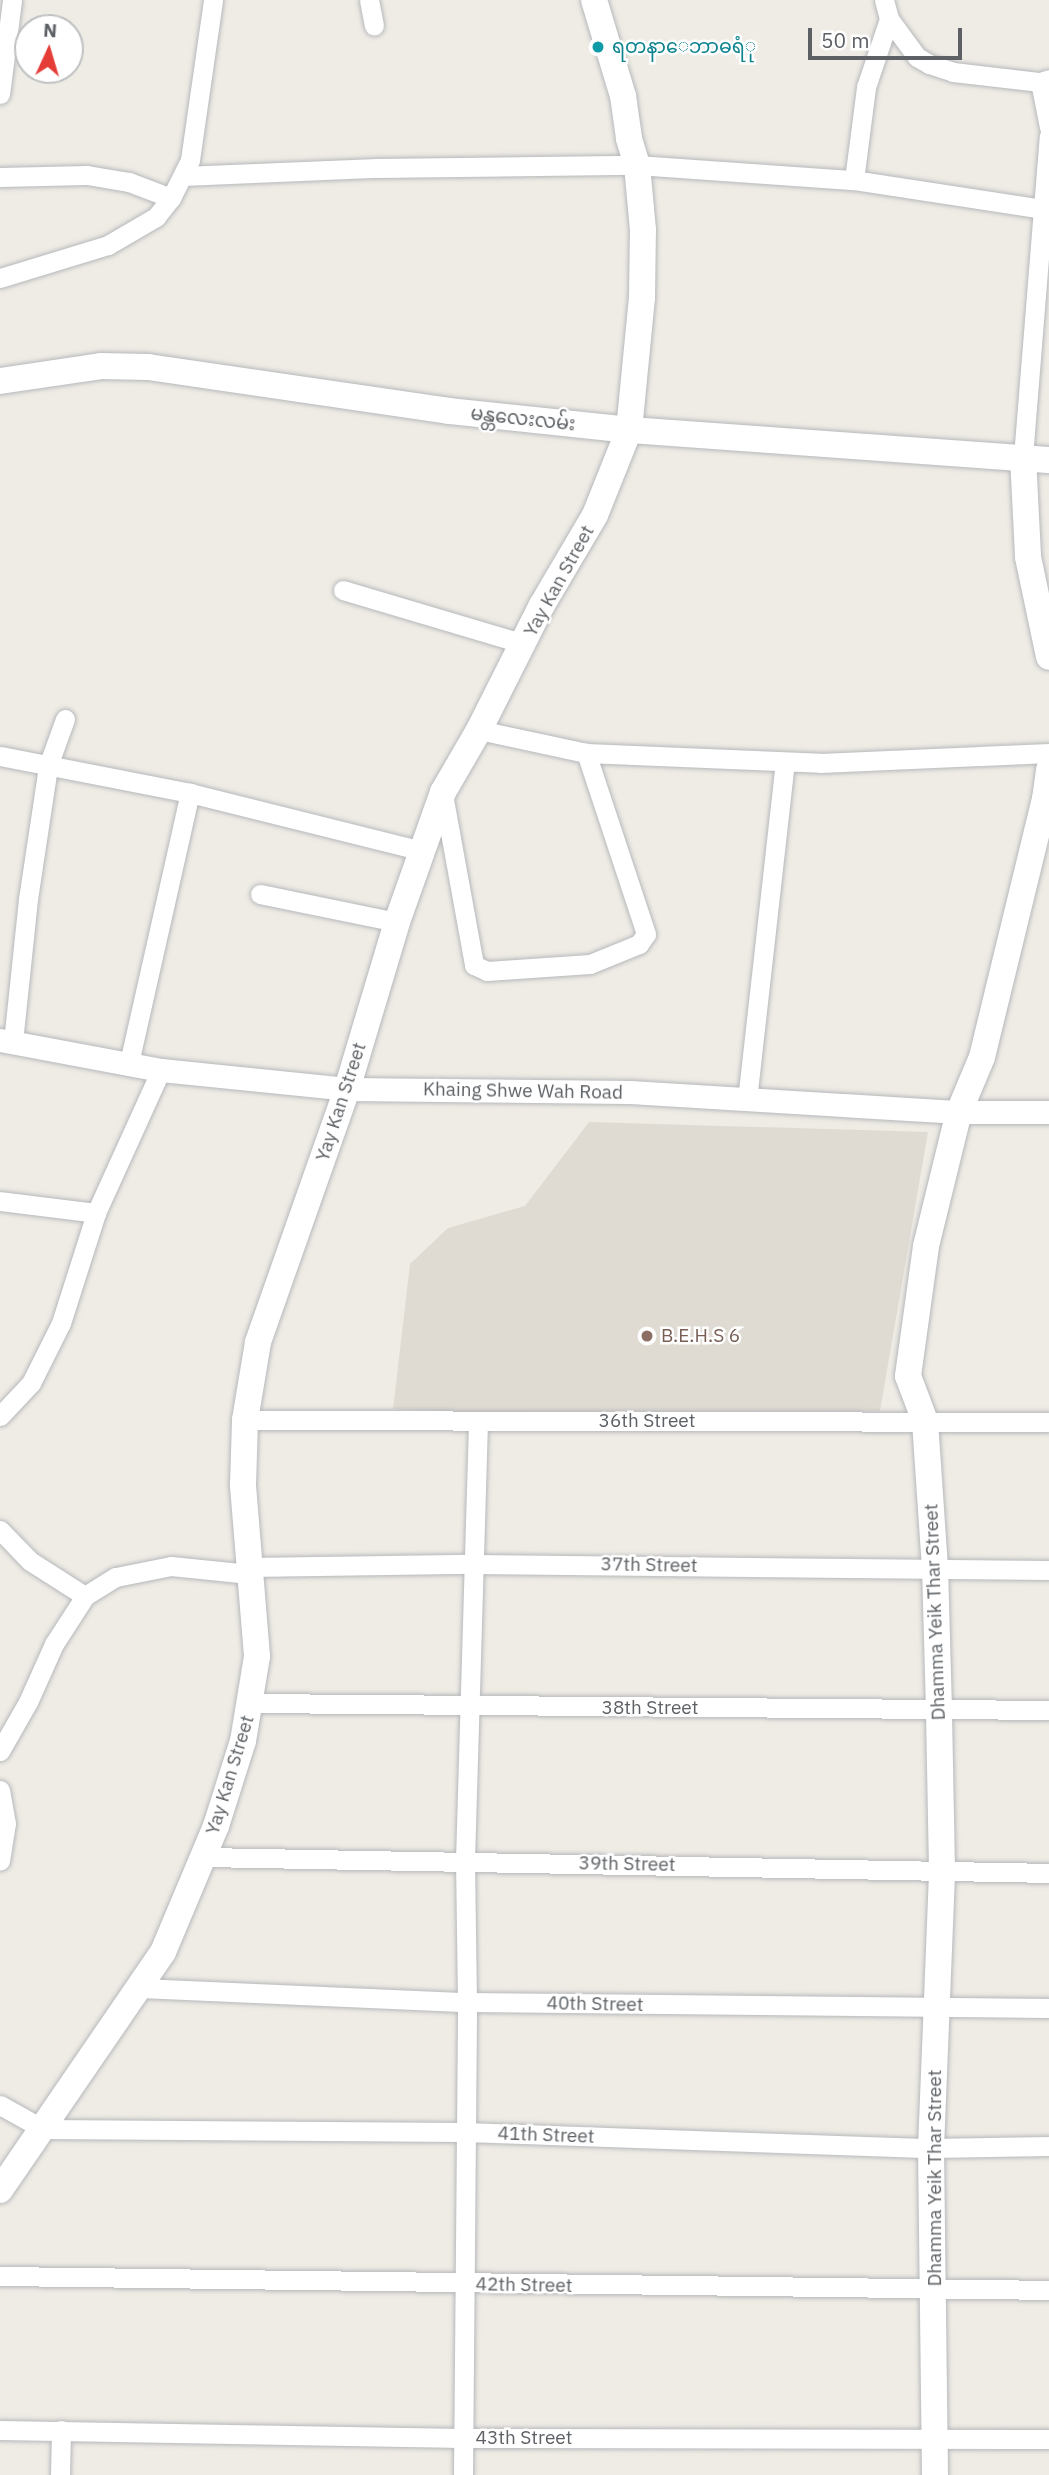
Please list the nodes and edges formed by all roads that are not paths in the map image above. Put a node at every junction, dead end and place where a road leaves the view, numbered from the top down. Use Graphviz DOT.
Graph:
graph roads {
  1 [pos="12,0"];
  2 [pos="212,0"];
  3 [pos="369,0"];
  4 [pos="594,0"];
  5 [pos="884,0"];
  6 [pos="888,19"];
  7 [pos="374,26"];
  8 [pos="1045,81"];
  9 [pos="0,94"];
  10 [pos="1049,127"];
  11 [pos="1049,136"];
  12 [pos="637,165"];
  13 [pos="183,176"];
  14 [pos="0,177"];
  15 [pos="854,180"];
  16 [pos="172,198"];
  17 [pos="1043,209"];
  18 [pos="0,275"];
  19 [pos="0,381"];
  20 [pos="629,430"];
  21 [pos="1023,457"];
  22 [pos="1049,460"];
  23 [pos="343,590"];
  24 [pos="524,644"];
  25 [pos="1049,657"];
  26 [pos="65,719"];
  27 [pos="479,730"];
  28 [pos="586,753"];
  29 [pos="1049,753"];
  30 [pos="0,755"];
  31 [pos="785,762"];
  32 [pos="48,766"];
  33 [pos="1049,769"];
  34 [pos="443,792"];
  35 [pos="190,793"];
  36 [pos="422,851"];
  37 [pos="260,894"];
  38 [pos="397,922"];
  39 [pos="7,1041"];
  40 [pos="129,1063"];
  41 [pos="161,1070"];
  42 [pos="347,1089"];
  43 [pos="747,1100"];
  44 [pos="959,1112"];
  45 [pos="1049,1112"];
  46 [pos="0,1202"];
  47 [pos="96,1213"];
  48 [pos="0,1416"];
  49 [pos="245,1420"];
  50 [pos="478,1421"];
  51 [pos="925,1422"];
  52 [pos="1049,1422"];
  53 [pos="0,1530"];
  54 [pos="472,1564"];
  55 [pos="935,1568"];
  56 [pos="1049,1570"];
  57 [pos="249,1571"];
  58 [pos="85,1596"];
  59 [pos="251,1703"];
  60 [pos="468,1707"];
  61 [pos="939,1710"];
  62 [pos="1049,1710"];
  63 [pos="0,1751"];
  64 [pos="0,1790"];
  65 [pos="204,1857"];
  66 [pos="465,1860"];
  67 [pos="0,1861"];
  68 [pos="942,1870"];
  69 [pos="1049,1873"];
  70 [pos="140,1988"];
  71 [pos="467,2002"];
  72 [pos="1049,2008"];
  73 [pos="937,2010"];
  74 [pos="0,2105"];
  75 [pos="43,2129"];
  76 [pos="464,2132"];
  77 [pos="1049,2146"];
  78 [pos="931,2148"];
  79 [pos="0,2190"];
  80 [pos="0,2276"];
  81 [pos="463,2285"];
  82 [pos="935,2290"];
  83 [pos="1049,2290"];
  84 [pos="0,2430"];
  85 [pos="61,2430"];
  86 [pos="463,2438"];
  87 [pos="935,2439"];
  88 [pos="1049,2439"];
  89 [pos="60,2475"];
  90 [pos="463,2475"];
  91 [pos="935,2475"];
  1 -- 9 [label="street"];
  2 -- 13 [label="street"];
  3 -- 7 [label="street"];
  4 -- 12 [label="main road, Yay Kan Street"];
  5 -- 6 [label="street"];
  6 -- 8 [label="street"];
  6 -- 15 [label="street"];
  8 -- 10 [label="street"];
  11 -- 17 [label="street"];
  12 -- 13 [label="street"];
  12 -- 15 [label="street"];
  12 -- 20 [label="main road, Yay Kan Street"];
  13 -- 16 [label="street"];
  14 -- 16 [label="street"];
  15 -- 17 [label="street"];
  16 -- 18 [label="street"];
  17 -- 21 [label="street"];
  19 -- 20 [label="main road, မန္တလေးလမ်း"];
  20 -- 21 [label="main road, မန္တလေးလမ်း"];
  20 -- 24 [label="main road, Yay Kan Street"];
  21 -- 22 [label="main road, မန္တလေးလမ်း"];
  21 -- 25 [label="main road"];
  23 -- 24 [label="street"];
  24 -- 27 [label="main road, Yay Kan Street"];
  26 -- 32 [label="street"];
  27 -- 28 [label="street"];
  27 -- 34 [label="main road, Yay Kan Street"];
  28 -- 31 [label="street"];
  28 -- 34 [label="street"];
  29 -- 31 [label="street"];
  30 -- 32 [label="street"];
  31 -- 43 [label="street"];
  32 -- 35 [label="street"];
  32 -- 39 [label="street"];
  33 -- 44 [label="main road, Dhamma Yeik Thar Street"];
  34 -- 36 [label="main road, Yay Kan Street"];
  35 -- 36 [label="street"];
  35 -- 40 [label="street"];
  36 -- 38 [label="main road, Yay Kan Street"];
  37 -- 38 [label="street"];
  38 -- 42 [label="main road, Yay Kan Street"];
  39 -- 40 [label="street, Khaing Shwe Wah Road"];
  40 -- 41 [label="street, Khaing Shwe Wah Road"];
  41 -- 42 [label="street, Khaing Shwe Wah Road"];
  41 -- 47 [label="street"];
  42 -- 43 [label="street, Khaing Shwe Wah Road"];
  42 -- 49 [label="main road, Yay Kan Street"];
  43 -- 44 [label="street, Khaing Shwe Wah Road"];
  44 -- 45 [label="street, Khaing Shwe Wah Road"];
  44 -- 51 [label="main road, Dhamma Yeik Thar Street"];
  46 -- 47 [label="street"];
  47 -- 48 [label="street"];
  49 -- 50 [label="street, 36th Street"];
  49 -- 57 [label="main road, Yay Kan Street"];
  50 -- 51 [label="street, 36th Street"];
  50 -- 54 [label="street"];
  51 -- 52 [label="street, 36th Street"];
  51 -- 55 [label="main road, Dhamma Yeik Thar Street"];
  53 -- 58 [label="street"];
  54 -- 55 [label="street, 37th Street"];
  54 -- 57 [label="street, 37th Street"];
  54 -- 60 [label="street"];
  55 -- 56 [label="street, 37th Street"];
  55 -- 61 [label="main road, Dhamma Yeik Thar Street"];
  57 -- 58 [label="street, 37th Street"];
  57 -- 59 [label="main road, Yay Kan Street"];
  58 -- 63 [label="street"];
  59 -- 60 [label="street, 38th Street"];
  59 -- 65 [label="main road, Yay Kan Street"];
  60 -- 61 [label="street, 38th Street"];
  60 -- 66 [label="street"];
  61 -- 62 [label="street, 38th Street"];
  61 -- 68 [label="main road, Dhamma Yeik Thar Street"];
  64 -- 67 [label="street"];
  65 -- 66 [label="street, 39th Street"];
  65 -- 70 [label="main road, Yay Kan Street"];
  66 -- 68 [label="street, 39th Street"];
  66 -- 71 [label="street"];
  68 -- 69 [label="street, 39th Street"];
  68 -- 73 [label="main road, Dhamma Yeik Thar Street"];
  70 -- 71 [label="street, 40th Street"];
  70 -- 75 [label="main road, Yay Kan Street"];
  71 -- 73 [label="street, 40th Street"];
  71 -- 76 [label="street"];
  72 -- 73 [label="street, 40th Street"];
  73 -- 78 [label="main road, Dhamma Yeik Thar Street"];
  74 -- 75 [label="street"];
  75 -- 76 [label="street, 41th Street"];
  75 -- 79 [label="main road, Yay Kan Street"];
  76 -- 78 [label="street, 41th Street"];
  76 -- 81 [label="street"];
  77 -- 78 [label="street, 41th Street"];
  78 -- 82 [label="main road, Dhamma Yeik Thar Street"];
  80 -- 81 [label="street, 42th Street"];
  81 -- 82 [label="street, 42th Street"];
  81 -- 86 [label="street"];
  82 -- 83 [label="street, 42th Street"];
  82 -- 87 [label="main road, Dhamma Yeik Thar Street"];
  84 -- 85 [label="street, 43th Street"];
  85 -- 86 [label="street, 43th Street"];
  85 -- 89 [label="street"];
  86 -- 87 [label="street, 43th Street"];
  86 -- 90 [label="street"];
  87 -- 88 [label="street, 43th Street"];
  87 -- 91 [label="main road, Dhamma Yeik Thar Street"];
}
